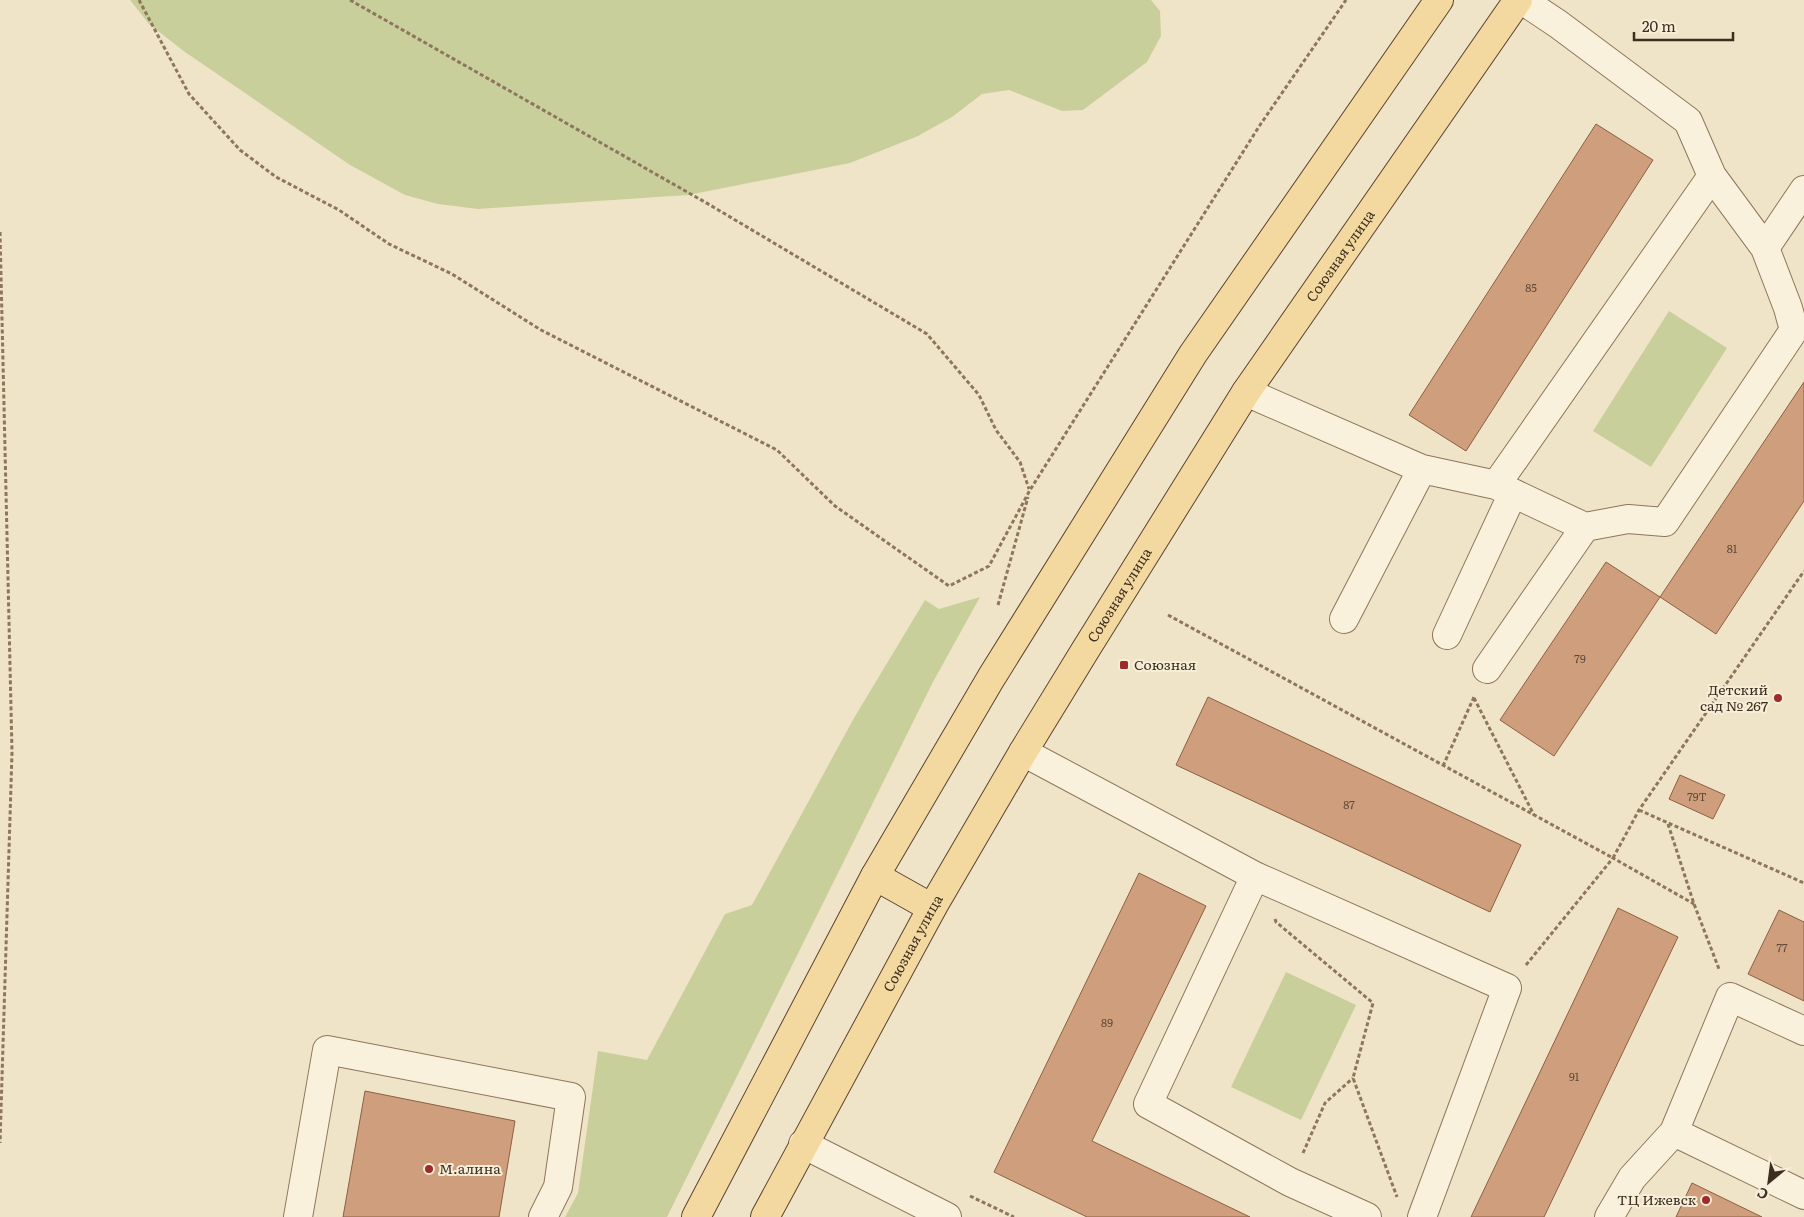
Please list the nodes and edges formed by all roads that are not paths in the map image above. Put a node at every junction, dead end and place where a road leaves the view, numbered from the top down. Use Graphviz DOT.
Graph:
graph roads {
  1 [pos="1439,0"];
  2 [pos="1518,0"];
  3 [pos="1522,0"];
  4 [pos="1712,176"];
  5 [pos="1804,190"];
  6 [pos="1765,248"];
  7 [pos="1246,392"];
  8 [pos="1422,469"];
  9 [pos="1504,489"];
  10 [pos="1584,526"];
  11 [pos="1344,619"];
  12 [pos="1447,636"];
  13 [pos="1487,669"];
  14 [pos="1022,752"];
  15 [pos="875,876"];
  16 [pos="1255,876"];
  17 [pos="932,908"];
  18 [pos="1804,1031"];
  19 [pos="1674,1132"];
  20 [pos="803,1144"];
  21 [pos="1804,1195"];
  22 [pos="298,1217"];
  23 [pos="543,1217"];
  24 [pos="696,1217"];
  25 [pos="765,1217"];
  26 [pos="947,1217"];
  27 [pos="1367,1217"];
  28 [pos="1422,1217"];
  29 [pos="1609,1217"];
  1 -- 15 [label="main road"];
  2 -- 7 [label="main road, Союзная улица"];
  3 -- 4 [label="street"];
  4 -- 6 [label="street"];
  4 -- 9 [label="street"];
  5 -- 6 [label="street"];
  6 -- 10 [label="street"];
  7 -- 8 [label="street"];
  7 -- 14 [label="main road, Союзная улица"];
  8 -- 9 [label="street"];
  8 -- 11 [label="street"];
  9 -- 10 [label="street"];
  9 -- 12 [label="street"];
  10 -- 13 [label="street"];
  14 -- 16 [label="street"];
  14 -- 17 [label="main road, Союзная улица"];
  15 -- 17 [label="main road"];
  15 -- 24 [label="main road"];
  16 -- 27 [label="street"];
  16 -- 28 [label="street"];
  17 -- 20 [label="main road, Союзная улица"];
  18 -- 19 [label="street"];
  19 -- 21 [label="street"];
  19 -- 29 [label="street"];
  20 -- 25 [label="main road, Союзная улица"];
  20 -- 26 [label="street"];
  22 -- 23 [label="street"];
}
